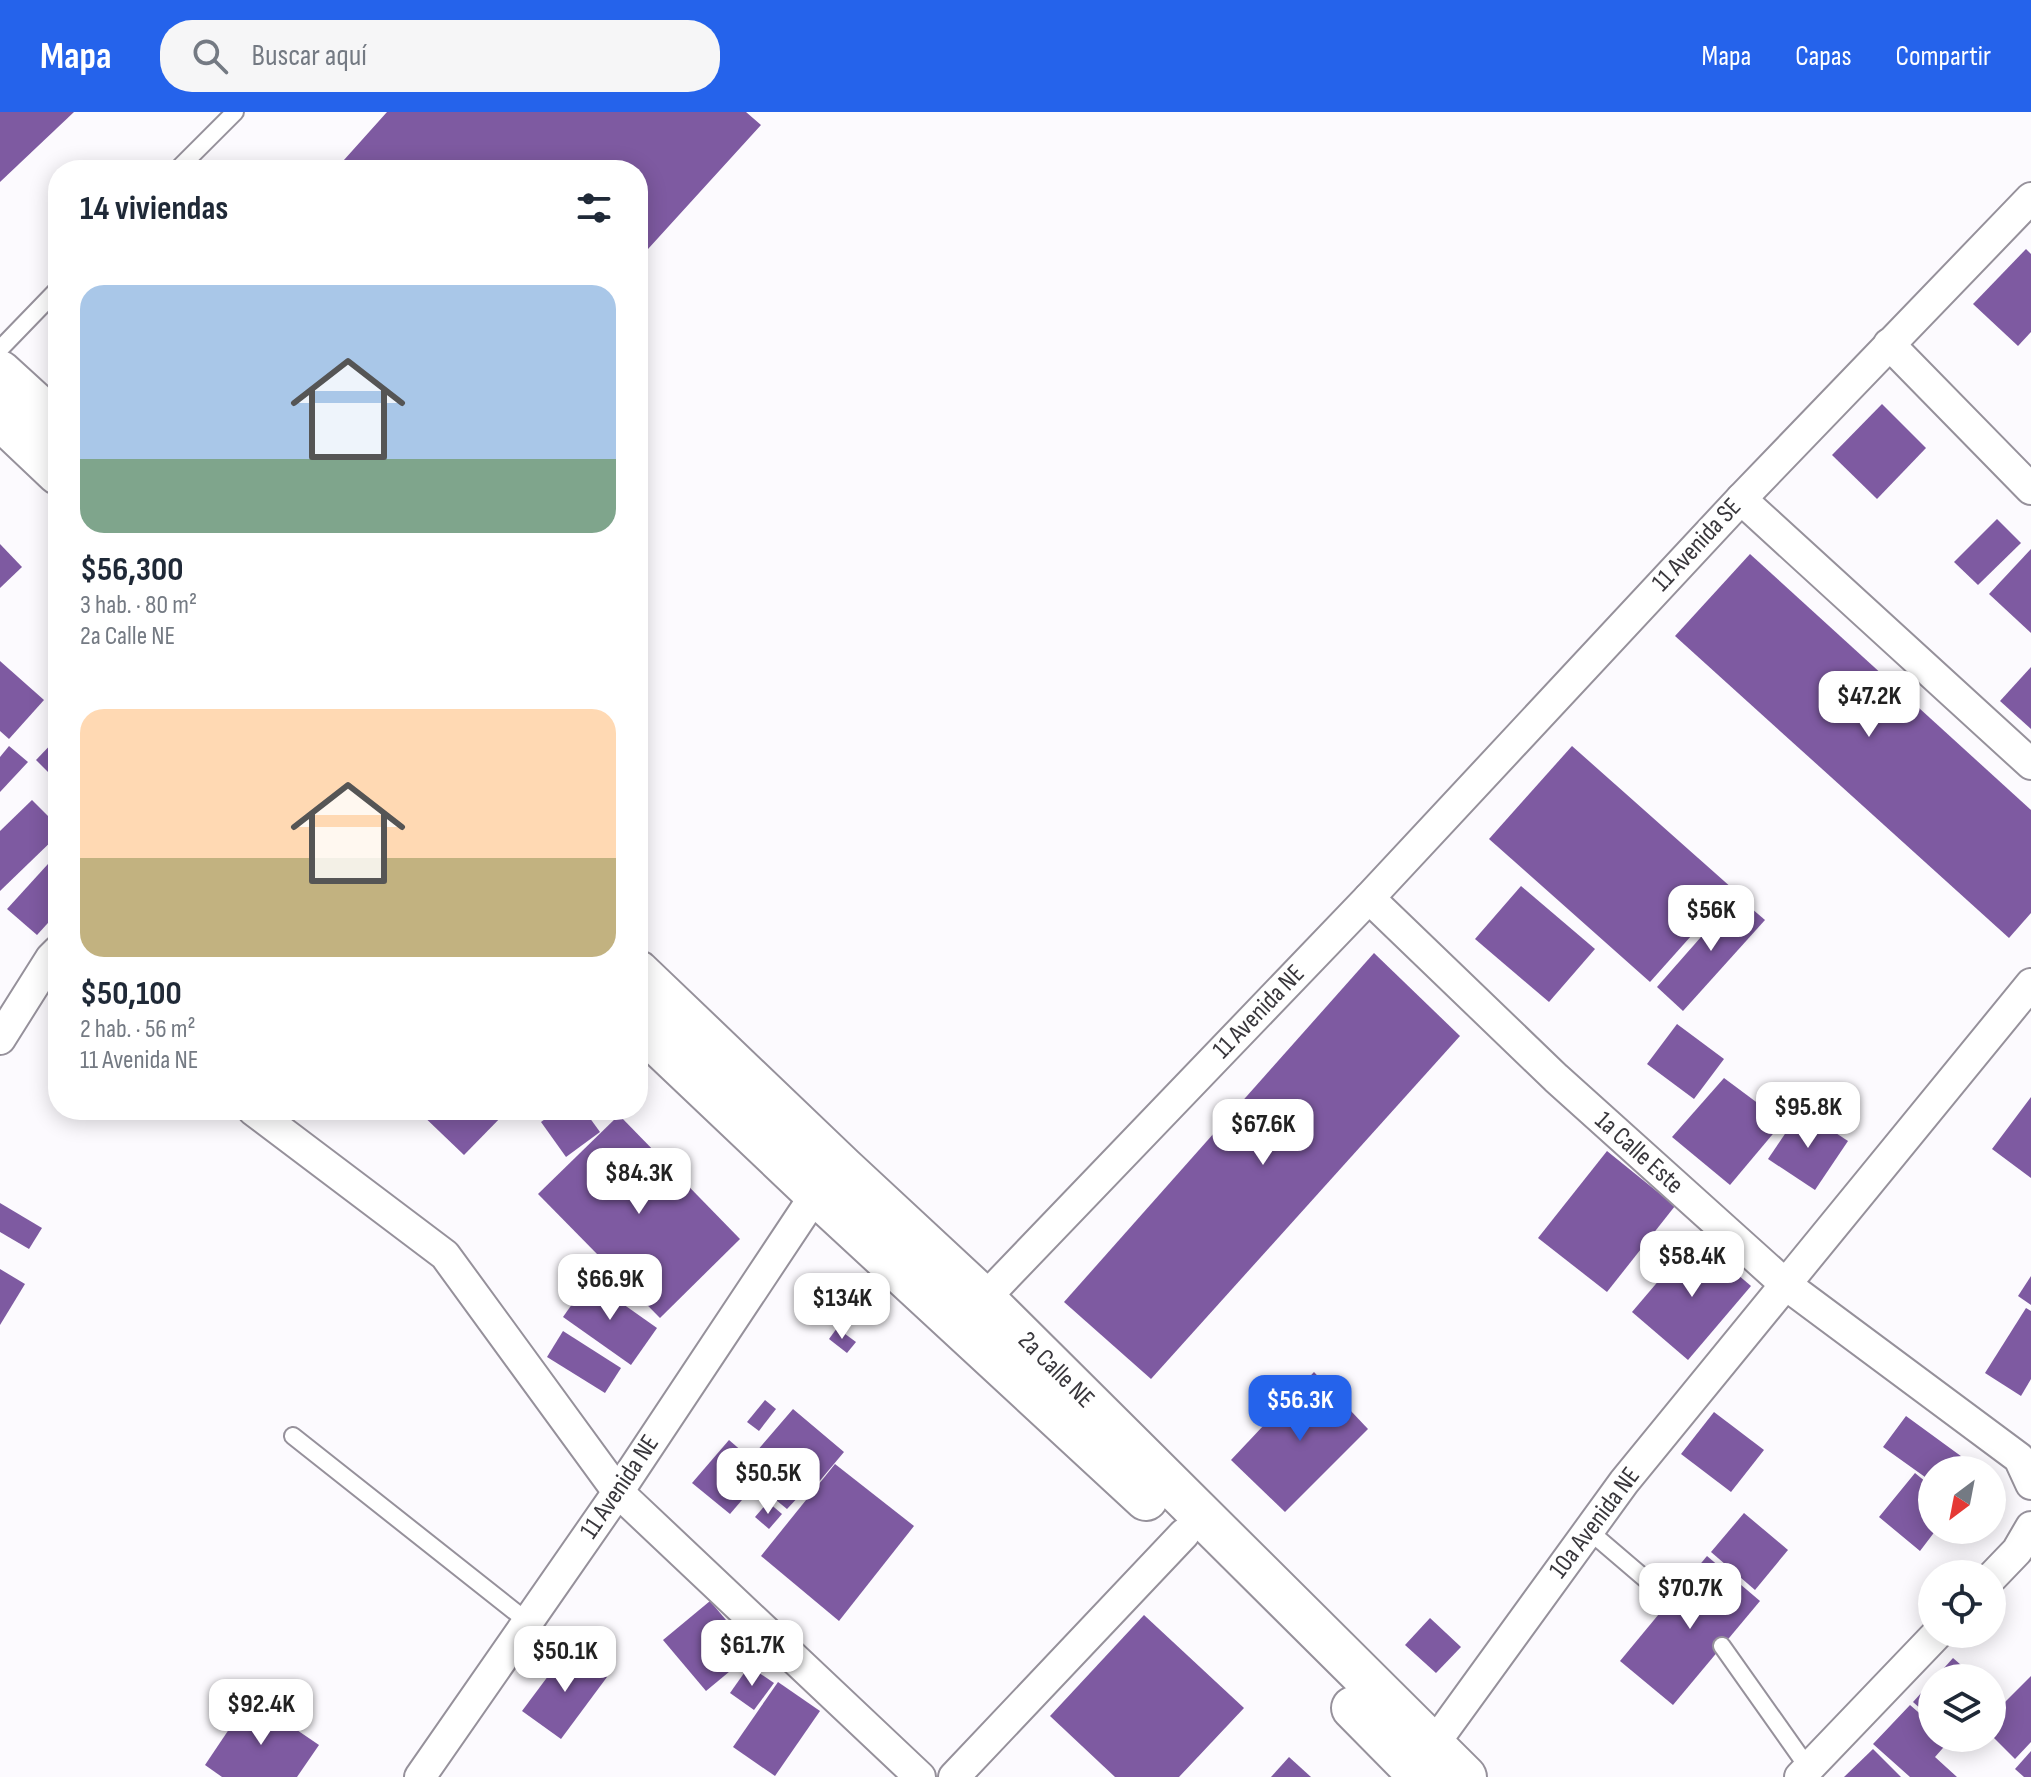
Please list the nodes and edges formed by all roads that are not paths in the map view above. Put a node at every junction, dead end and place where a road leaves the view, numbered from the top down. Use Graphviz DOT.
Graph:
graph roads {
  1 [pos="235,112"];
  2 [pos="187,160"];
  3 [pos="2026,213"];
  4 [pos="48,299"];
  5 [pos="1889,344"];
  6 [pos="0,349"];
  7 [pos="0,372"];
  8 [pos="48,416"];
  9 [pos="0,418"];
  10 [pos="48,464"];
  11 [pos="2031,489"];
  12 [pos="1741,499"];
  13 [pos="2031,764"];
  14 [pos="1369,898"];
  15 [pos="48,970"];
  16 [pos="648,982"];
  17 [pos="2031,984"];
  18 [pos="648,1034"];
  19 [pos="0,1039"];
  20 [pos="266,1120"];
  21 [pos="816,1194"];
  22 [pos="1785,1284"];
  23 [pos="984,1299"];
  24 [pos="293,1436"];
  25 [pos="2031,1484"];
  26 [pos="618,1492"];
  27 [pos="1588,1530"];
  28 [pos="1184,1534"];
  29 [pos="2026,1548"];
  30 [pos="2006,1565"];
  31 [pos="1670,1600"];
  32 [pos="528,1622"];
  33 [pos="1722,1646"];
  34 [pos="1924,1648"];
  35 [pos="1423,1764"];
  36 [pos="1805,1773"];
  37 [pos="420,1777"];
  38 [pos="920,1777"];
  39 [pos="954,1777"];
  40 [pos="1465,1777"];
  1 -- 2 [label="lane"];
  3 -- 5 [label="street, 11 Avenida SE"];
  4 -- 6 [label="lane"];
  5 -- 11 [label="street"];
  5 -- 12 [label="street, 11 Avenida SE"];
  7 -- 8 [label="main road"];
  9 -- 10 [label="main road"];
  12 -- 13 [label="street"];
  12 -- 14 [label="street, 11 Avenida SE"];
  14 -- 22 [label="street, 1a Calle Este"];
  14 -- 23 [label="street, 11 Avenida NE"];
  15 -- 19 [label="street"];
  16 -- 23 [label="main road, 2a Calle NE"];
  17 -- 22 [label="street, 10a Avenida NE"];
  18 -- 21 [label="main road, 2a Calle NE"];
  20 -- 26 [label="street"];
  21 -- 26 [label="street, 11 Avenida NE"];
  21 -- 28 [label="main road, 2a Calle NE"];
  22 -- 25 [label="street, 1a Calle Este"];
  22 -- 27 [label="street, 10a Avenida NE"];
  23 -- 35 [label="main road, 2a Calle NE"];
  24 -- 32 [label="lane"];
  26 -- 32 [label="street, 11 Avenida NE"];
  26 -- 38 [label="street"];
  27 -- 31 [label="lane"];
  27 -- 35 [label="street, 10a Avenida NE"];
  28 -- 35 [label="main road, 2a Calle NE"];
  28 -- 39 [label="street"];
  29 -- 30 [label="street"];
  32 -- 37 [label="street, 11 Avenida NE"];
  33 -- 36 [label="lane"];
  34 -- 36 [label="street"];
  35 -- 40 [label="main road, 2a Calle NE"];
}
